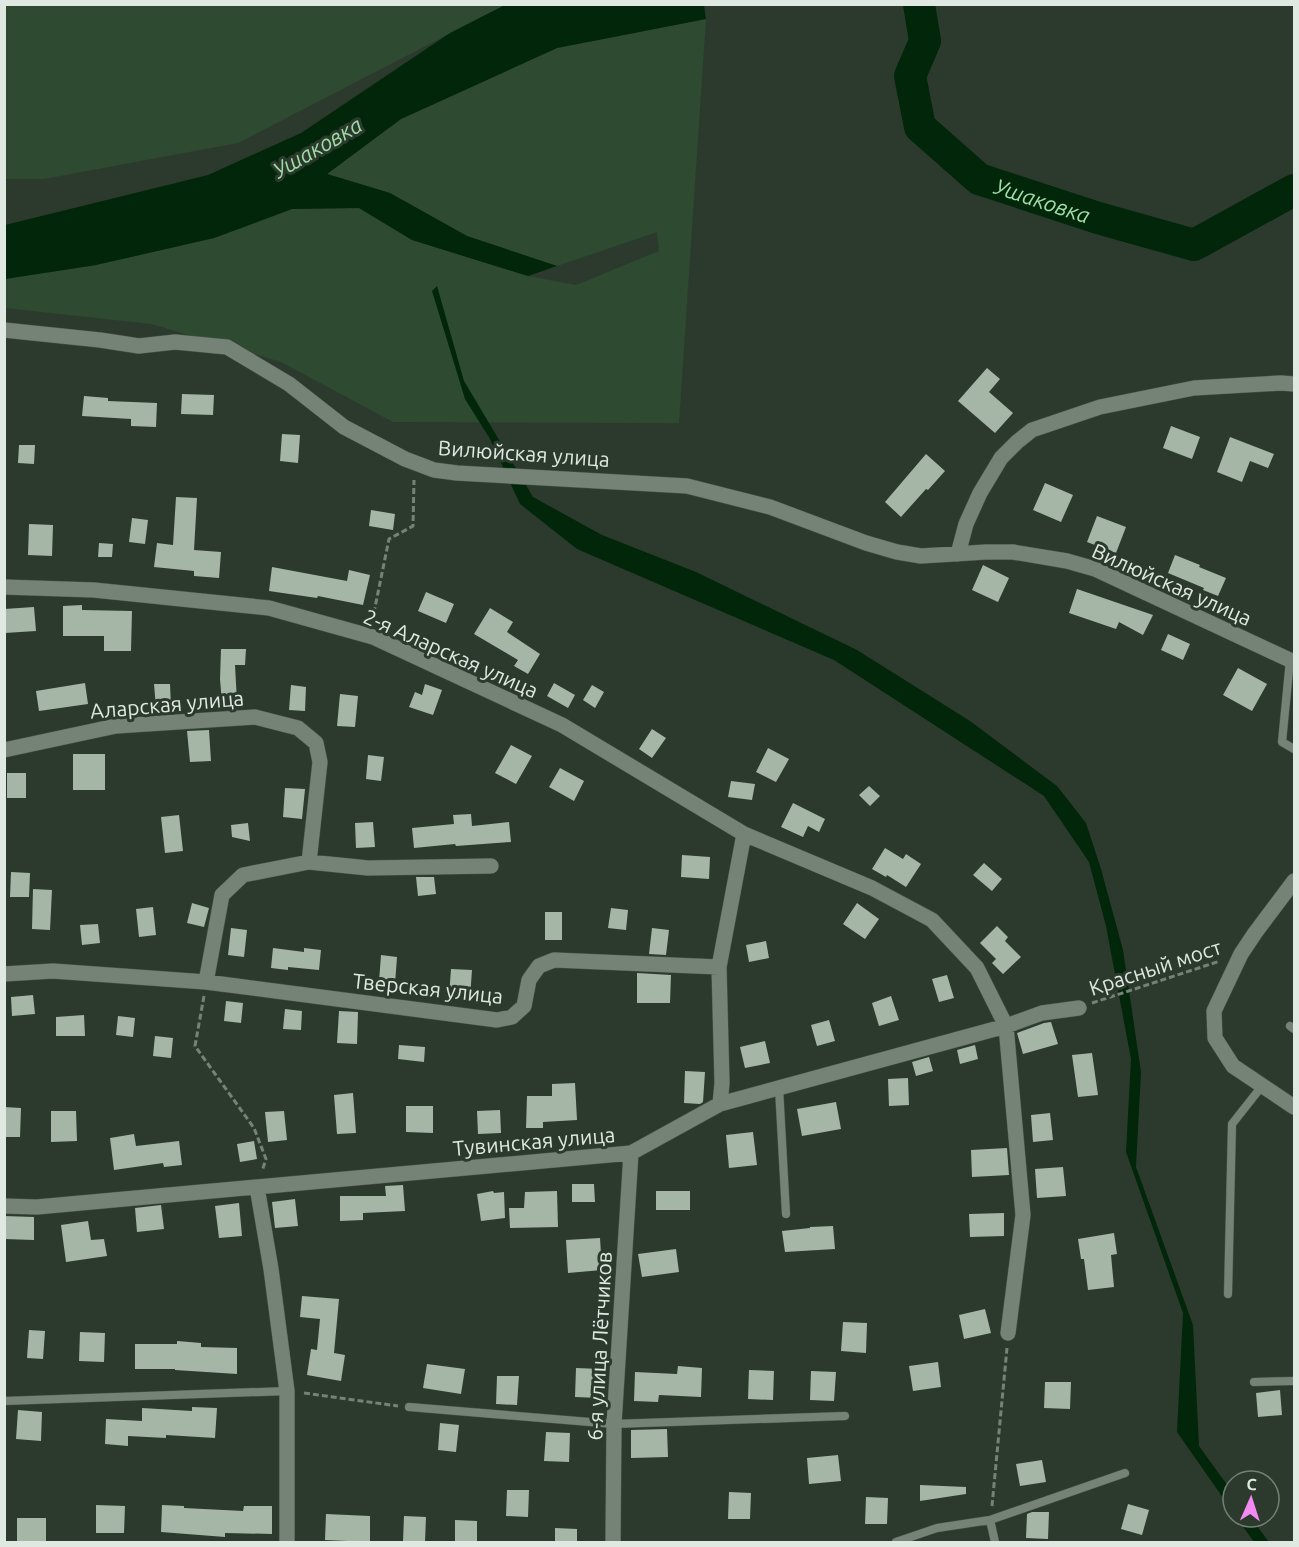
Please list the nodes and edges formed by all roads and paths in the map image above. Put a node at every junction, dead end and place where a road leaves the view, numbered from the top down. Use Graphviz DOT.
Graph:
graph roads {
  1 [pos="4,330"];
  2 [pos="1294,384"];
  3 [pos="414,462"];
  4 [pos="958,554"];
  5 [pos="4,587"];
  6 [pos="369,636"];
  7 [pos="1292,661"];
  8 [pos="1294,749"];
  9 [pos="4,750"];
  10 [pos="744,834"];
  11 [pos="309,862"];
  12 [pos="492,866"];
  13 [pos="1294,881"];
  14 [pos="1241,954"];
  15 [pos="719,967"];
  16 [pos="4,974"];
  17 [pos="206,982"];
  18 [pos="1079,1008"];
  19 [pos="1006,1026"];
  20 [pos="1262,1086"];
  21 [pos="779,1088"];
  22 [pos="720,1104"];
  23 [pos="1294,1107"];
  24 [pos="631,1153"];
  25 [pos="257,1187"];
  26 [pos="4,1206"];
  27 [pos="786,1214"];
  28 [pos="1228,1294"];
  29 [pos="1008,1333"];
  30 [pos="1294,1381"];
  31 [pos="1254,1382"];
  32 [pos="287,1391"];
  33 [pos="4,1401"];
  34 [pos="409,1407"];
  35 [pos="845,1416"];
  36 [pos="614,1424"];
  37 [pos="1125,1473"];
  38 [pos="990,1520"];
  39 [pos="287,1542"];
  40 [pos="613,1542"];
  41 [pos="896,1542"];
  42 [pos="995,1542"];
  1 -- 3 [label="street, Вилюйская улица"];
  2 -- 4 [label="street"];
  3 -- 4 [label="street, Вилюйская улица"];
  3 -- 6 [label="path"];
  4 -- 7 [label="street, Вилюйская улица"];
  5 -- 6 [label="street, 2-я Аларская улица"];
  6 -- 10 [label="street, 2-я Аларская улица"];
  7 -- 8 [label="lane"];
  9 -- 11 [label="street, Аларская улица"];
  10 -- 15 [label="street"];
  10 -- 19 [label="street, 2-я Аларская улица"];
  11 -- 12 [label="street"];
  11 -- 17 [label="street"];
  13 -- 14 [label="street"];
  14 -- 18 [label="path, Красный мост"];
  14 -- 20 [label="street"];
  15 -- 17 [label="street, Тверская улица"];
  15 -- 22 [label="street"];
  16 -- 17 [label="street, Тверская улица"];
  17 -- 25 [label="path"];
  18 -- 19 [label="street, Тувинская улица"];
  19 -- 21 [label="street, Тувинская улица"];
  19 -- 29 [label="street"];
  20 -- 23 [label="street"];
  20 -- 28 [label="lane"];
  21 -- 22 [label="street, Тувинская улица"];
  21 -- 27 [label="lane"];
  22 -- 24 [label="street, Тувинская улица"];
  24 -- 25 [label="street, Тувинская улица"];
  24 -- 36 [label="street, 6-я улица Лётчиков"];
  25 -- 26 [label="street, Тувинская улица"];
  25 -- 32 [label="street"];
  29 -- 38 [label="path"];
  30 -- 31 [label="lane"];
  32 -- 33 [label="lane"];
  32 -- 34 [label="path"];
  32 -- 39 [label="street"];
  34 -- 36 [label="lane"];
  35 -- 36 [label="lane"];
  36 -- 40 [label="street, 6-я улица Лётчиков"];
  37 -- 38 [label="lane"];
  38 -- 41 [label="lane"];
  38 -- 42 [label="lane"];
}
